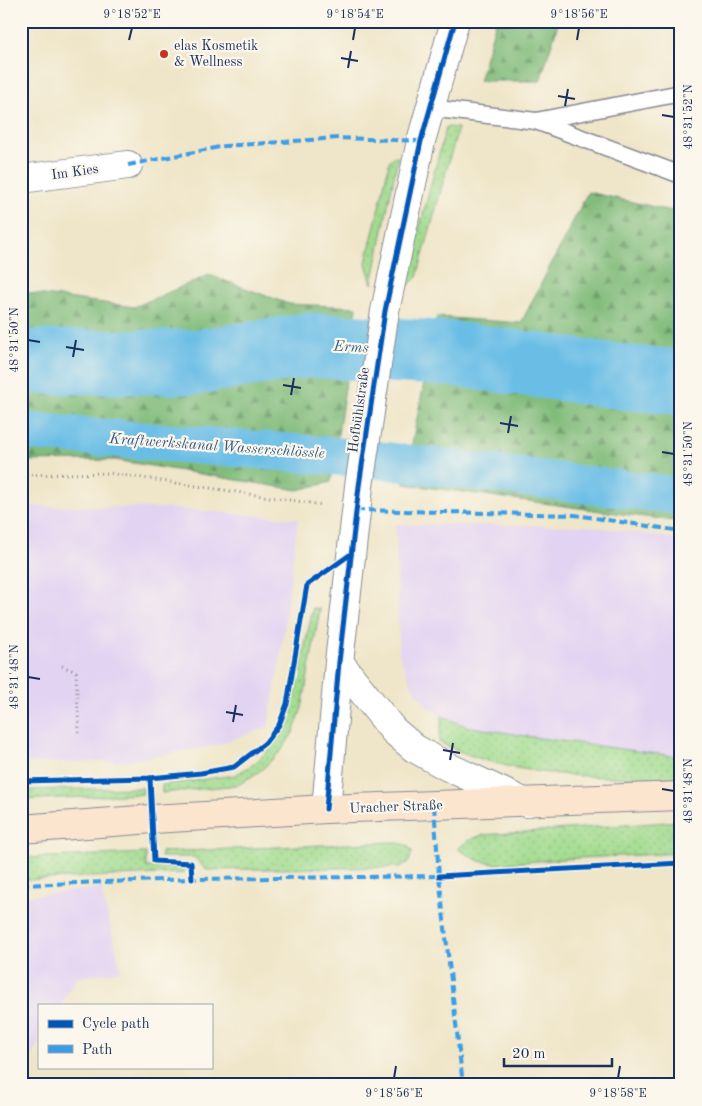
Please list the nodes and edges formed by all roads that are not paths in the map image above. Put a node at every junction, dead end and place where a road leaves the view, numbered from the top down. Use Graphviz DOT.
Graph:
graph roads {
  1 [pos="455,21"];
  2 [pos="681,93"];
  3 [pos="430,108"];
  4 [pos="536,121"];
  5 [pos="128,165"];
  6 [pos="681,174"];
  7 [pos="21,179"];
  8 [pos="339,662"];
  9 [pos="681,796"];
  10 [pos="526,803"];
  11 [pos="326,809"];
  12 [pos="21,829"];
  1 -- 3 [label="street, Hofbühlstraße"];
  2 -- 4 [label="lane"];
  3 -- 4 [label="lane"];
  3 -- 8 [label="street, Hofbühlstraße"];
  4 -- 6 [label="lane"];
  5 -- 7 [label="street, Im Kies"];
  8 -- 10 [label="street"];
  8 -- 11 [label="street, Hofbühlstraße"];
  9 -- 10 [label="street, Uracher Straße"];
  10 -- 11 [label="street, Uracher Straße"];
  11 -- 12 [label="street, Uracher Straße"];
}
